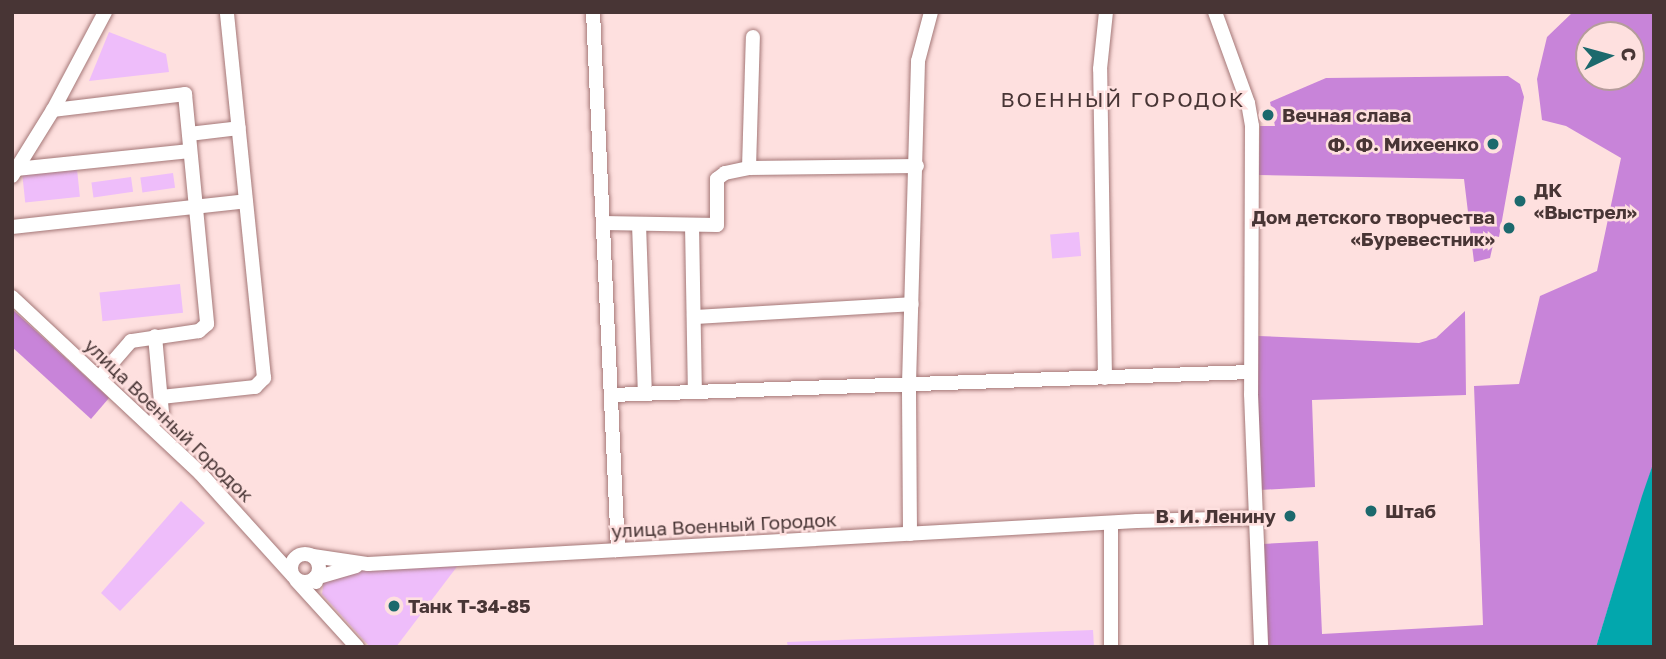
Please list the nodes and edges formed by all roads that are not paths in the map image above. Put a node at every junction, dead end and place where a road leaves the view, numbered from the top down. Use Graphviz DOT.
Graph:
graph roads {
  1 [pos="105,12"];
  2 [pos="227,12"];
  3 [pos="593,12"];
  4 [pos="931,12"];
  5 [pos="1106,12"];
  6 [pos="1215,12"];
  7 [pos="753,37"];
  8 [pos="53,110"];
  9 [pos="239,128"];
  10 [pos="188,134"];
  11 [pos="190,151"];
  12 [pos="917,166"];
  13 [pos="749,168"];
  14 [pos="14,173"];
  15 [pos="246,201"];
  16 [pos="196,207"];
  17 [pos="603,223"];
  18 [pos="639,224"];
  19 [pos="692,225"];
  20 [pos="12,227"];
  21 [pos="12,297"];
  22 [pos="912,303"];
  23 [pos="694,317"];
  24 [pos="155,336"];
  25 [pos="1251,372"];
  26 [pos="1105,377"];
  27 [pos="99,378"];
  28 [pos="909,384"];
  29 [pos="695,392"];
  30 [pos="645,394"];
  31 [pos="611,395"];
  32 [pos="160,397"];
  33 [pos="150,425"];
  34 [pos="1256,518"];
  35 [pos="1111,523"];
  36 [pos="257,534"];
  37 [pos="909,534"];
  38 [pos="618,550"];
  39 [pos="306,556"];
  40 [pos="368,564"];
  41 [pos="295,578"];
  42 [pos="316,578"];
  43 [pos="323,610"];
  44 [pos="357,647"];
  45 [pos="1111,647"];
  46 [pos="1261,647"];
  1 -- 8 [label="street"];
  2 -- 9 [label="street"];
  3 -- 17 [label="street"];
  4 -- 12 [label="street"];
  5 -- 26 [label="street"];
  6 -- 25 [label="street"];
  7 -- 13 [label="street"];
  8 -- 10 [label="street"];
  8 -- 14 [label="street"];
  9 -- 10 [label="street"];
  9 -- 15 [label="street"];
  10 -- 11 [label="street"];
  11 -- 14 [label="street"];
  11 -- 16 [label="street"];
  12 -- 13 [label="street"];
  12 -- 22 [label="street"];
  13 -- 19 [label="street"];
  15 -- 16 [label="street"];
  15 -- 32 [label="street"];
  16 -- 20 [label="street"];
  16 -- 24 [label="street"];
  17 -- 18 [label="street"];
  17 -- 31 [label="street"];
  18 -- 19 [label="street"];
  18 -- 30 [label="street"];
  19 -- 23 [label="street"];
  21 -- 27 [label="street, улица Военный Городок"];
  22 -- 23 [label="street"];
  22 -- 28 [label="street"];
  23 -- 29 [label="street"];
  24 -- 27 [label="street"];
  24 -- 32 [label="street"];
  25 -- 26 [label="street"];
  25 -- 34 [label="street"];
  26 -- 28 [label="street"];
  27 -- 33 [label="street, улица Военный Городок"];
  28 -- 29 [label="street"];
  28 -- 37 [label="street"];
  29 -- 30 [label="street"];
  30 -- 31 [label="street"];
  31 -- 38 [label="street"];
  32 -- 33 [label="street"];
  33 -- 36 [label="street, улица Военный Городок"];
  34 -- 35 [label="street, улица Военный Городок"];
  34 -- 46 [label="street"];
  35 -- 37 [label="street, улица Военный Городок"];
  35 -- 45 [label="street"];
  36 -- 39 [label="street, улица Военный Городок"];
  36 -- 41 [label="street, улица Военный Городок"];
  37 -- 38 [label="street, улица Военный Городок"];
  38 -- 40 [label="street, улица Военный Городок"];
  39 -- 40 [label="street, улица Военный Городок"];
  39 -- 41 [label="street"];
  39 -- 42 [label="street"];
  40 -- 42 [label="street"];
  41 -- 42 [label="street"];
  41 -- 43 [label="street, улица Военный Городок"];
  42 -- 43 [label="street"];
  43 -- 44 [label="street, улица Военный Городок"];
}
